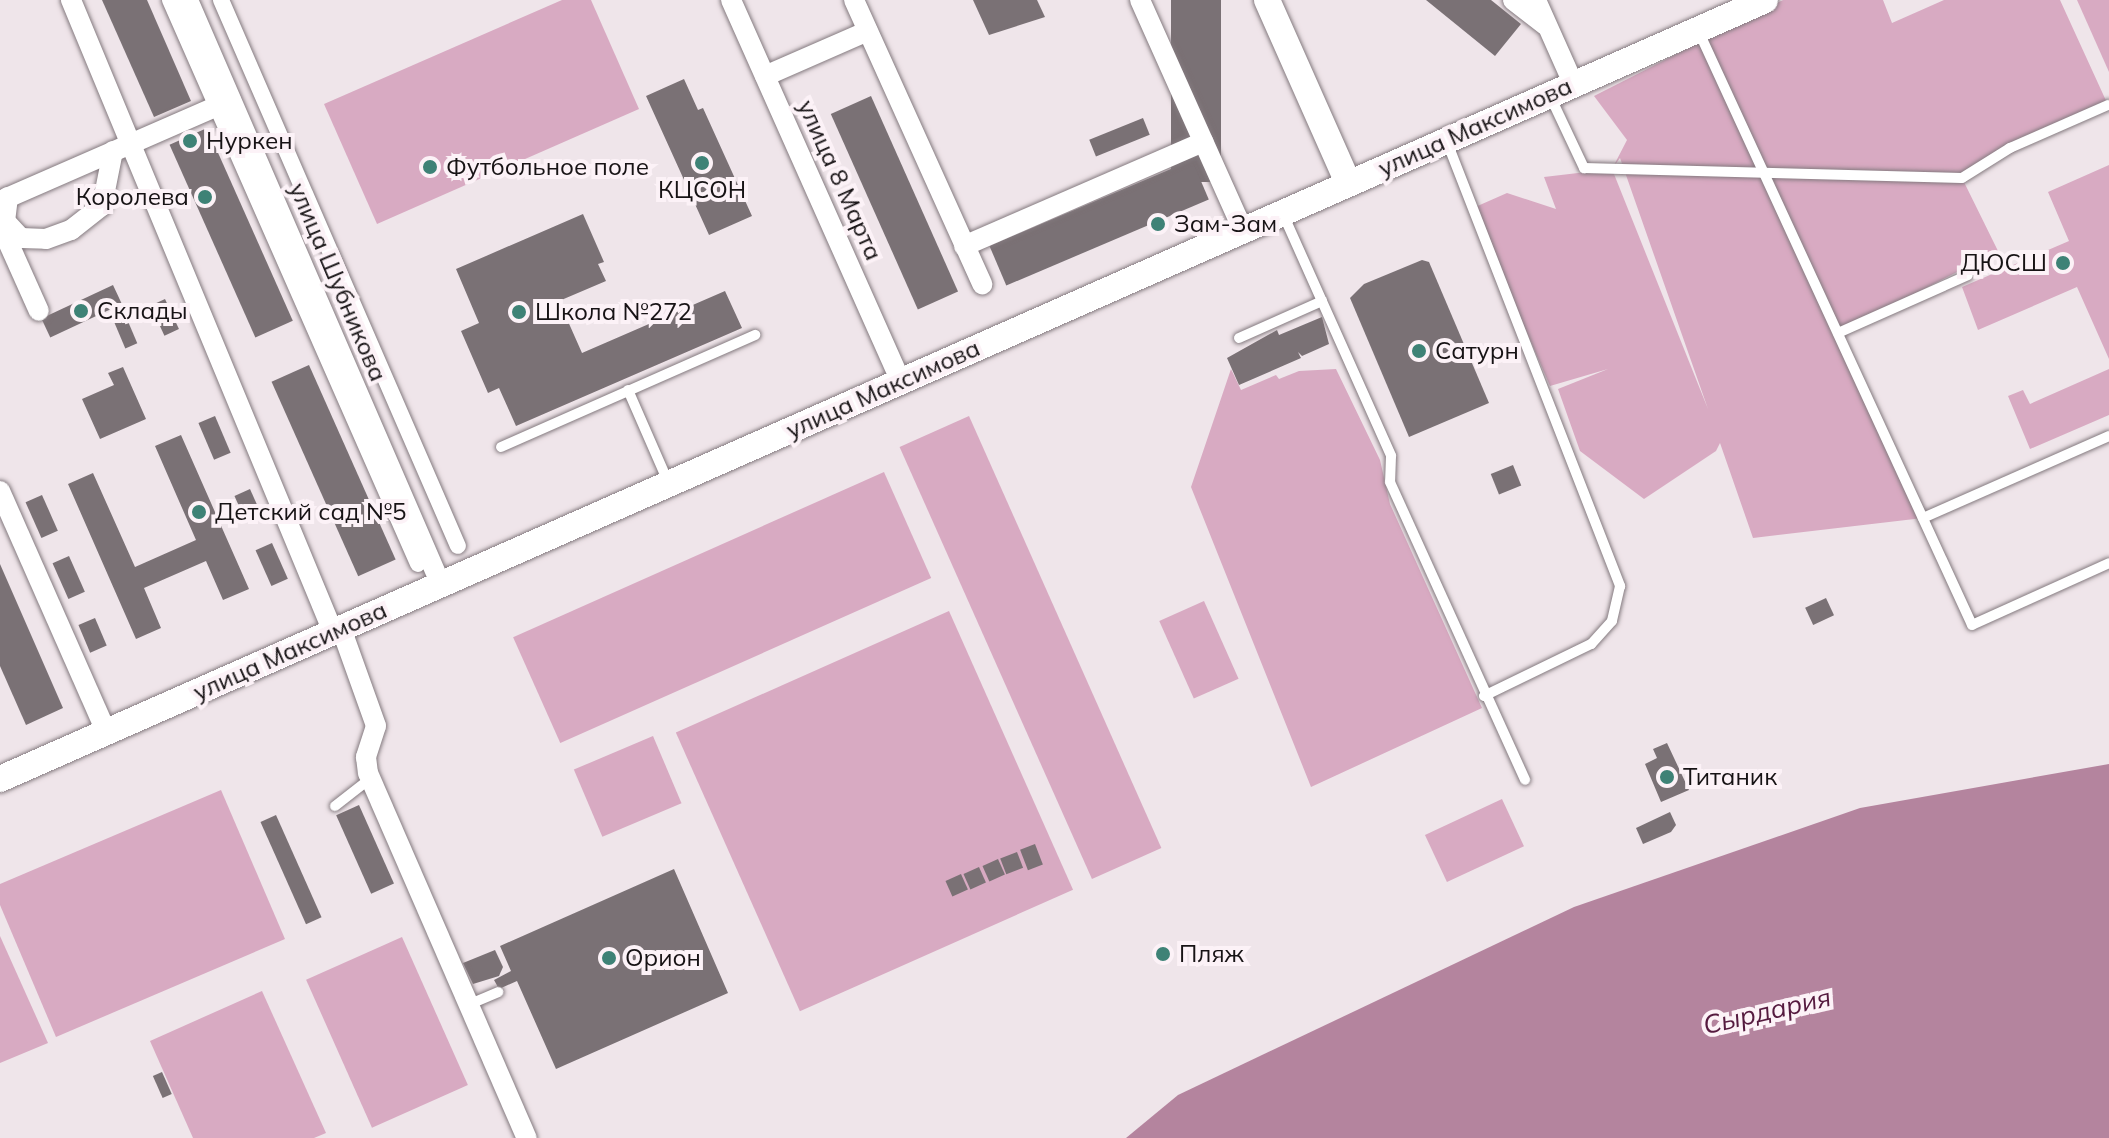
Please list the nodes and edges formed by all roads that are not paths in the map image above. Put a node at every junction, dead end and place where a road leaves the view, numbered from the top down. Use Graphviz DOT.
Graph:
graph roads {
  1 [pos="71,0"];
  2 [pos="170,0"];
  3 [pos="188,0"];
  4 [pos="221,0"];
  5 [pos="731,0"];
  6 [pos="854,0"];
  7 [pos="1140,0"];
  8 [pos="1267,0"];
  9 [pos="1513,0"];
  10 [pos="1536,0"];
  11 [pos="1765,0"];
  12 [pos="1548,27"];
  13 [pos="1698,29"];
  14 [pos="868,31"];
  15 [pos="765,76"];
  16 [pos="1573,83"];
  17 [pos="1549,95"];
  18 [pos="224,103"];
  19 [pos="2108,105"];
  20 [pos="1446,140"];
  21 [pos="1203,142"];
  22 [pos="133,143"];
  23 [pos="113,151"];
  24 [pos="1763,170"];
  25 [pos="1348,183"];
  26 [pos="4,199"];
  27 [pos="1282,212"];
  28 [pos="0,224"];
  29 [pos="1243,230"];
  30 [pos="964,246"];
  31 [pos="1968,275"];
  32 [pos="982,284"];
  33 [pos="1322,301"];
  34 [pos="39,311"];
  35 [pos="1838,333"];
  36 [pos="755,335"];
  37 [pos="1239,338"];
  38 [pos="901,381"];
  39 [pos="628,390"];
  40 [pos="2109,436"];
  41 [pos="501,447"];
  42 [pos="669,484"];
  43 [pos="0,491"];
  44 [pos="1923,518"];
  45 [pos="458,546"];
  46 [pos="2109,563"];
  47 [pos="418,564"];
  48 [pos="441,585"];
  49 [pos="337,630"];
  50 [pos="1484,696"];
  51 [pos="106,731"];
  52 [pos="371,778"];
  53 [pos="0,779"];
  54 [pos="1525,780"];
  55 [pos="335,806"];
  56 [pos="498,992"];
  57 [pos="468,1005"];
  58 [pos="527,1138"];
  1 -- 22 [label="street"];
  2 -- 18 [label="street"];
  3 -- 18 [label="street, улица Шубникова"];
  4 -- 45 [label="street"];
  5 -- 15 [label="street, улица 8 Марта"];
  6 -- 14 [label="street"];
  7 -- 21 [label="street"];
  8 -- 25 [label="street"];
  9 -- 12 [label="street"];
  10 -- 12 [label="street"];
  11 -- 13 [label="street, улица Максимова"];
  12 -- 16 [label="street"];
  13 -- 16 [label="street, улица Максимова"];
  13 -- 24 [label="lane"];
  14 -- 15 [label="street"];
  14 -- 30 [label="street"];
  15 -- 38 [label="street, улица 8 Марта"];
  16 -- 17 [label="street, улица Максимова"];
  17 -- 20 [label="street, улица Максимова"];
  17 -- 24 [label="lane"];
  18 -- 22 [label="street"];
  18 -- 47 [label="street"];
  18 -- 48 [label="street, улица Шубникова"];
  19 -- 24 [label="lane"];
  20 -- 25 [label="street, улица Максимова"];
  20 -- 50 [label="lane"];
  21 -- 29 [label="street"];
  21 -- 30 [label="street"];
  22 -- 23 [label="street"];
  22 -- 49 [label="street"];
  23 -- 26 [label="street"];
  23 -- 26 [label="street"];
  24 -- 35 [label="lane"];
  25 -- 27 [label="street, улица Максимова"];
  27 -- 29 [label="street, улица Максимова"];
  27 -- 33 [label="lane"];
  28 -- 34 [label="street"];
  29 -- 38 [label="street, улица Максимова"];
  30 -- 32 [label="street"];
  31 -- 35 [label="lane"];
  33 -- 37 [label="lane"];
  33 -- 50 [label="lane"];
  35 -- 44 [label="lane"];
  36 -- 39 [label="lane"];
  38 -- 42 [label="street, улица Максимова"];
  39 -- 41 [label="lane"];
  39 -- 42 [label="lane"];
  40 -- 44 [label="lane"];
  42 -- 48 [label="street, улица Максимова"];
  43 -- 51 [label="street"];
  44 -- 46 [label="lane"];
  48 -- 49 [label="street, улица Максимова"];
  49 -- 51 [label="street, улица Максимова"];
  49 -- 52 [label="street"];
  50 -- 54 [label="lane"];
  51 -- 53 [label="street, улица Максимова"];
  52 -- 55 [label="lane"];
  52 -- 57 [label="street"];
  56 -- 57 [label="lane"];
  57 -- 58 [label="street"];
}
